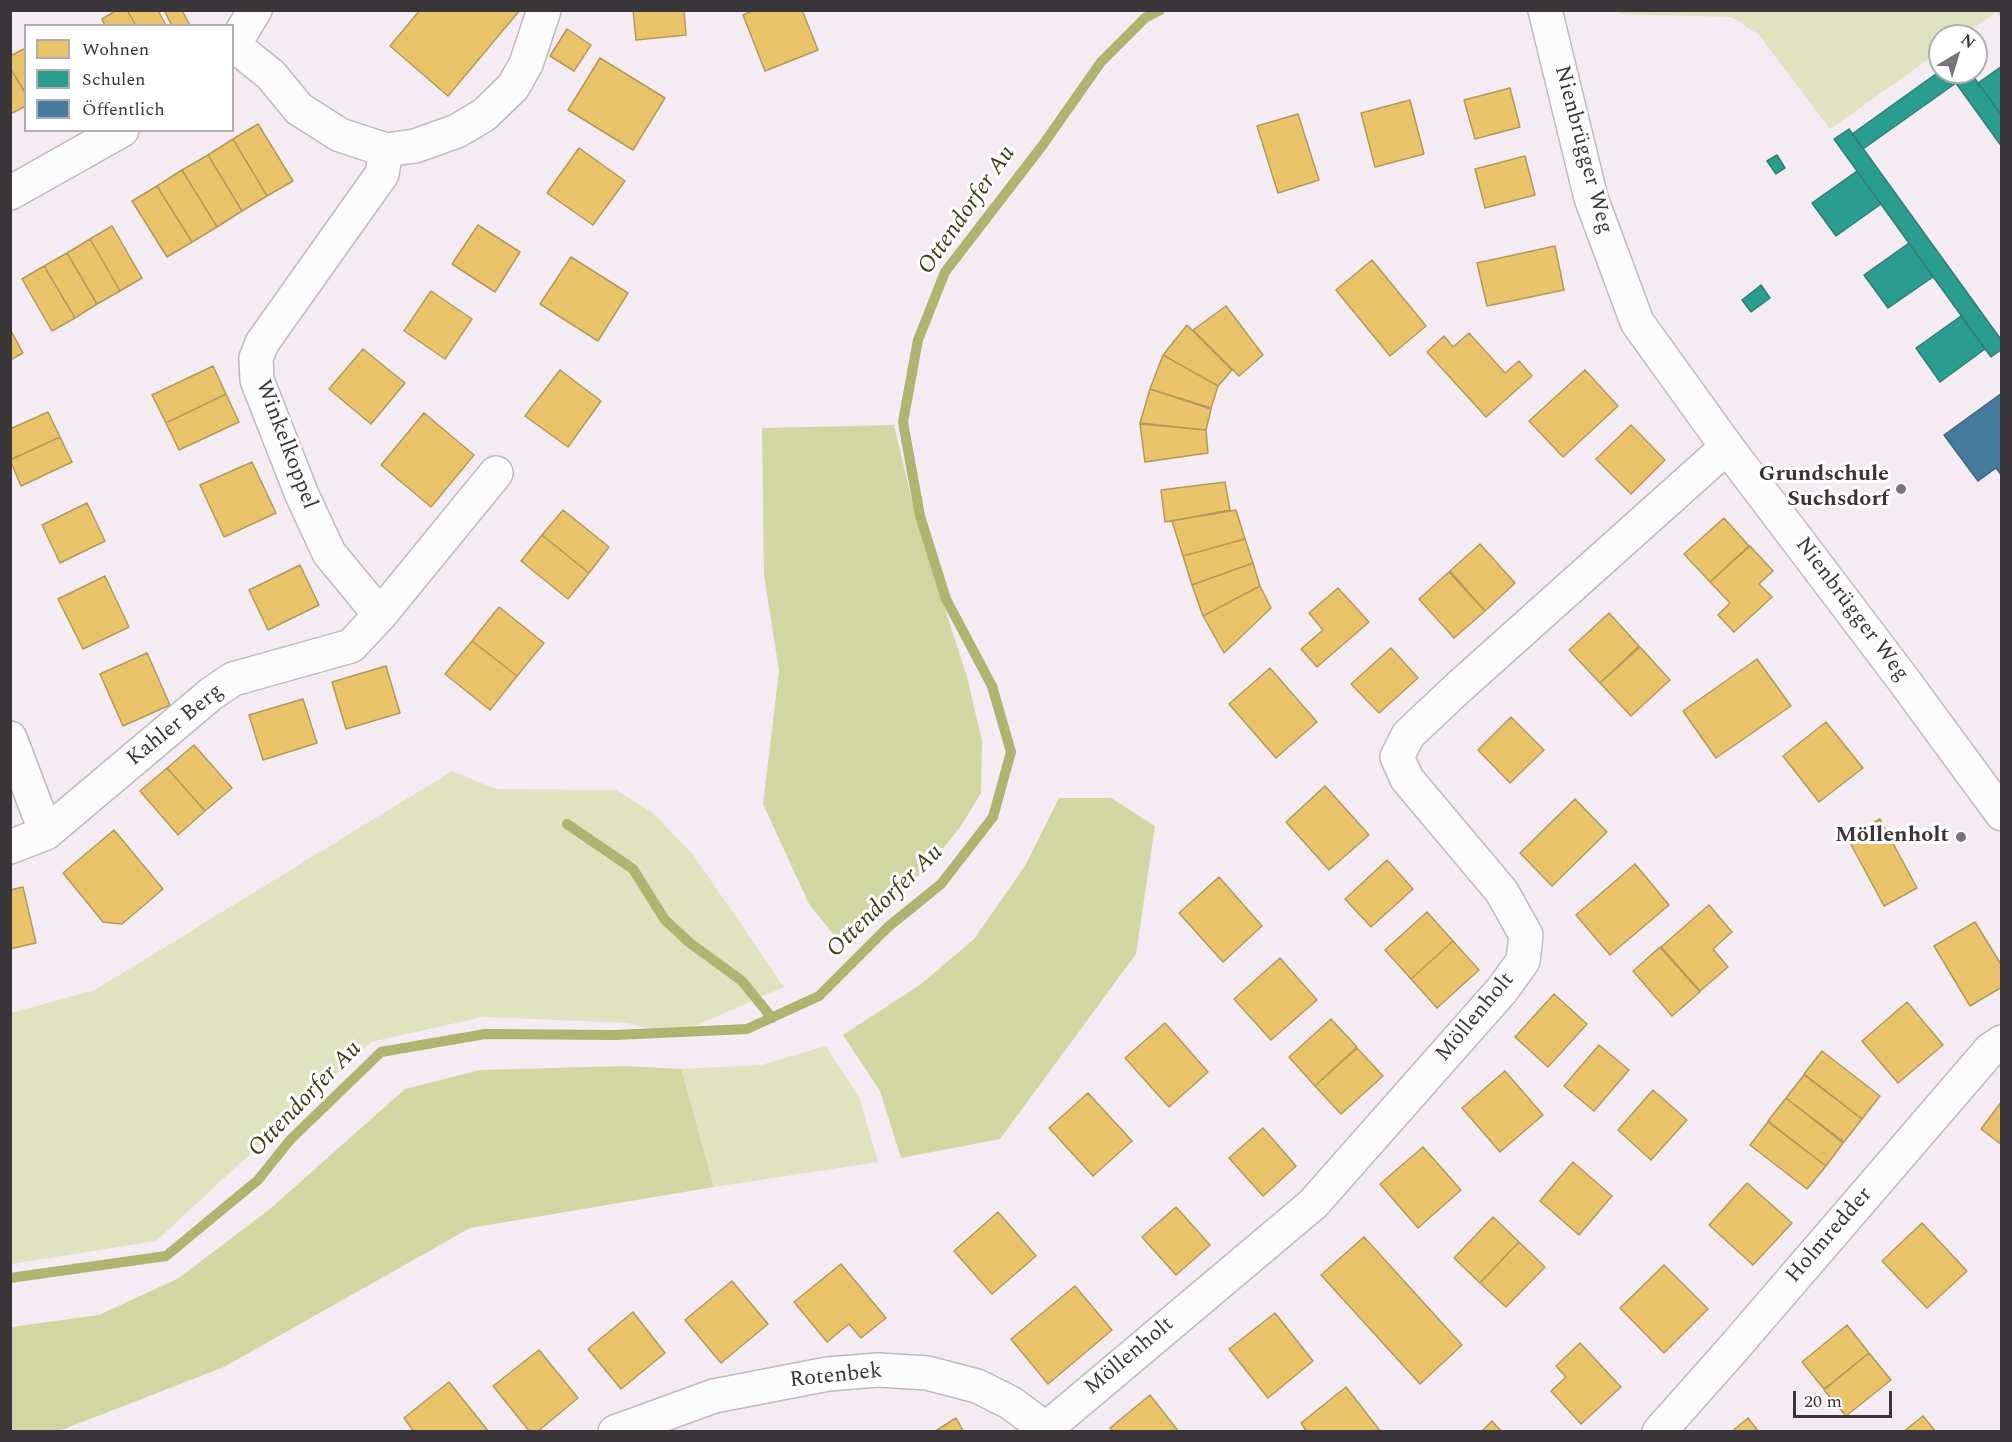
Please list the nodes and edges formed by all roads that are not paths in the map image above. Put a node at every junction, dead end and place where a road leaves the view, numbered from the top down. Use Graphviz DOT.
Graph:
graph roads {
  1 [pos="255,10"];
  2 [pos="543,10"];
  3 [pos="1545,10"];
  4 [pos="234,47"];
  5 [pos="118,132"];
  6 [pos="386,150"];
  7 [pos="10,193"];
  8 [pos="1727,447"];
  9 [pos="496,473"];
  10 [pos="380,615"];
  11 [pos="10,738"];
  12 [pos="2001,814"];
  13 [pos="46,833"];
  14 [pos="10,847"];
  15 [pos="2001,1042"];
  16 [pos="1048,1430"];
  17 [pos="615,1431"];
  18 [pos="1659,1431"];
  1 -- 4 [label="street"];
  2 -- 6 [label="street"];
  3 -- 8 [label="street, Nienbrügger Weg"];
  4 -- 6 [label="street"];
  5 -- 7 [label="street"];
  6 -- 10 [label="street, Winkelkoppel"];
  8 -- 12 [label="street, Nienbrügger Weg"];
  8 -- 16 [label="street, Möllenholt"];
  9 -- 10 [label="street, Kahler Berg"];
  10 -- 13 [label="street, Kahler Berg"];
  11 -- 13 [label="street"];
  13 -- 14 [label="street, Kahler Berg"];
  15 -- 18 [label="street, Holmredder"];
  16 -- 17 [label="street, Rotenbek"];
}
